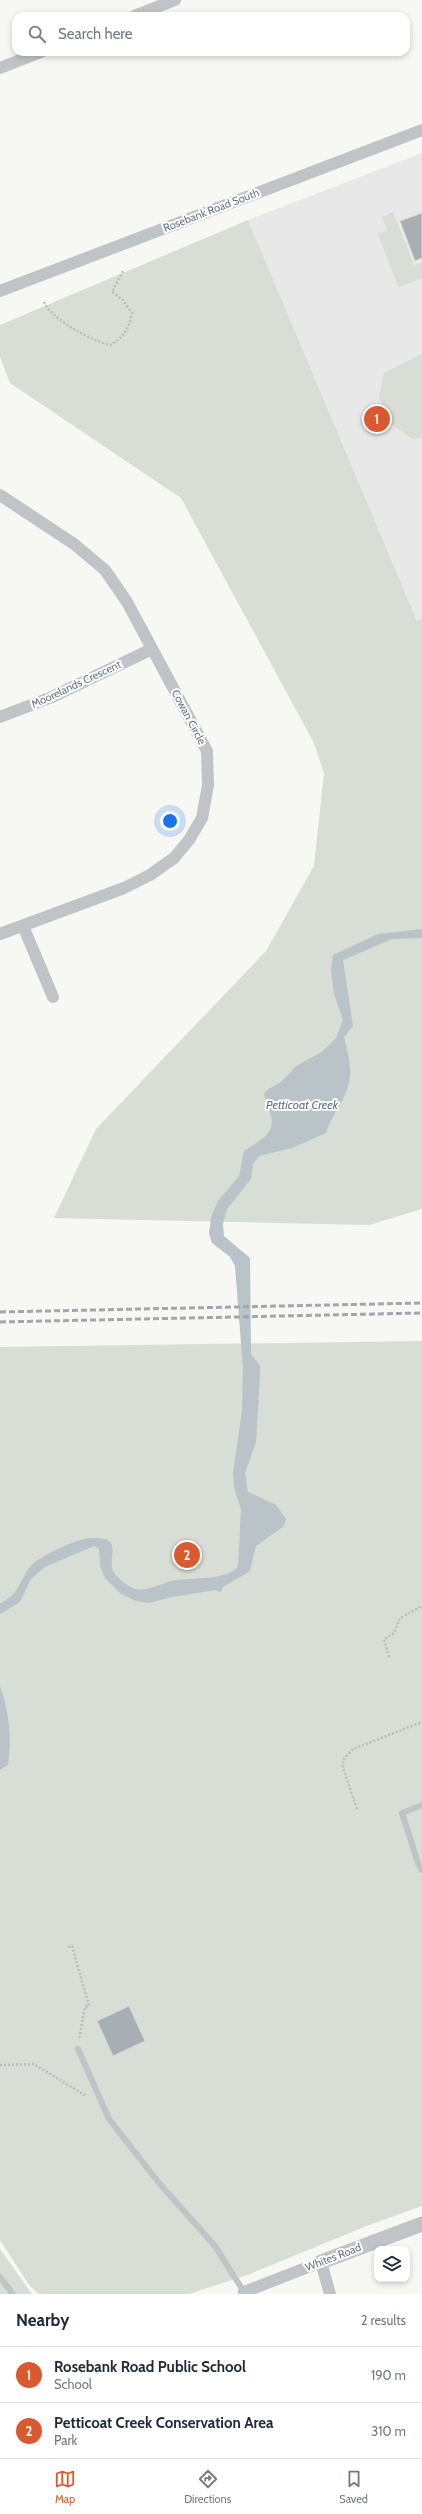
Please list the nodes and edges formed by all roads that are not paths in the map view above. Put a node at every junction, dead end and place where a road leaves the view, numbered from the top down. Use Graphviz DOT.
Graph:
graph roads {
  1 [pos="175,0"];
  2 [pos="144,12"];
  3 [pos="31,56"];
  4 [pos="0,68"];
  5 [pos="422,130"];
  6 [pos="0,291"];
  7 [pos="0,495"];
  8 [pos="152,648"];
  9 [pos="0,717"];
  10 [pos="23,926"];
  11 [pos="0,934"];
  12 [pos="53,997"];
  13 [pos="422,1805"];
  14 [pos="422,1870"];
  15 [pos="78,2049"];
  16 [pos="422,2224"];
  17 [pos="321,2262"];
  18 [pos="0,2278"];
  19 [pos="242,2293"];
  20 [pos="13,2294"];
  21 [pos="330,2294"];
  1 -- 2 [label="street"];
  3 -- 4 [label="street"];
  5 -- 6 [label="street, Rosebank Road South"];
  7 -- 8 [label="street, Cowan Circle"];
  8 -- 9 [label="street, Moorelands Crescent"];
  8 -- 10 [label="street, Cowan Circle"];
  10 -- 11 [label="street, Cowan Circle"];
  10 -- 12 [label="street"];
  13 -- 14 [label="lane"];
  15 -- 19 [label="lane"];
  16 -- 17 [label="street, Whites Road"];
  17 -- 19 [label="street, Whites Road"];
  17 -- 21 [label="street"];
  18 -- 20 [label="lane"];
}
